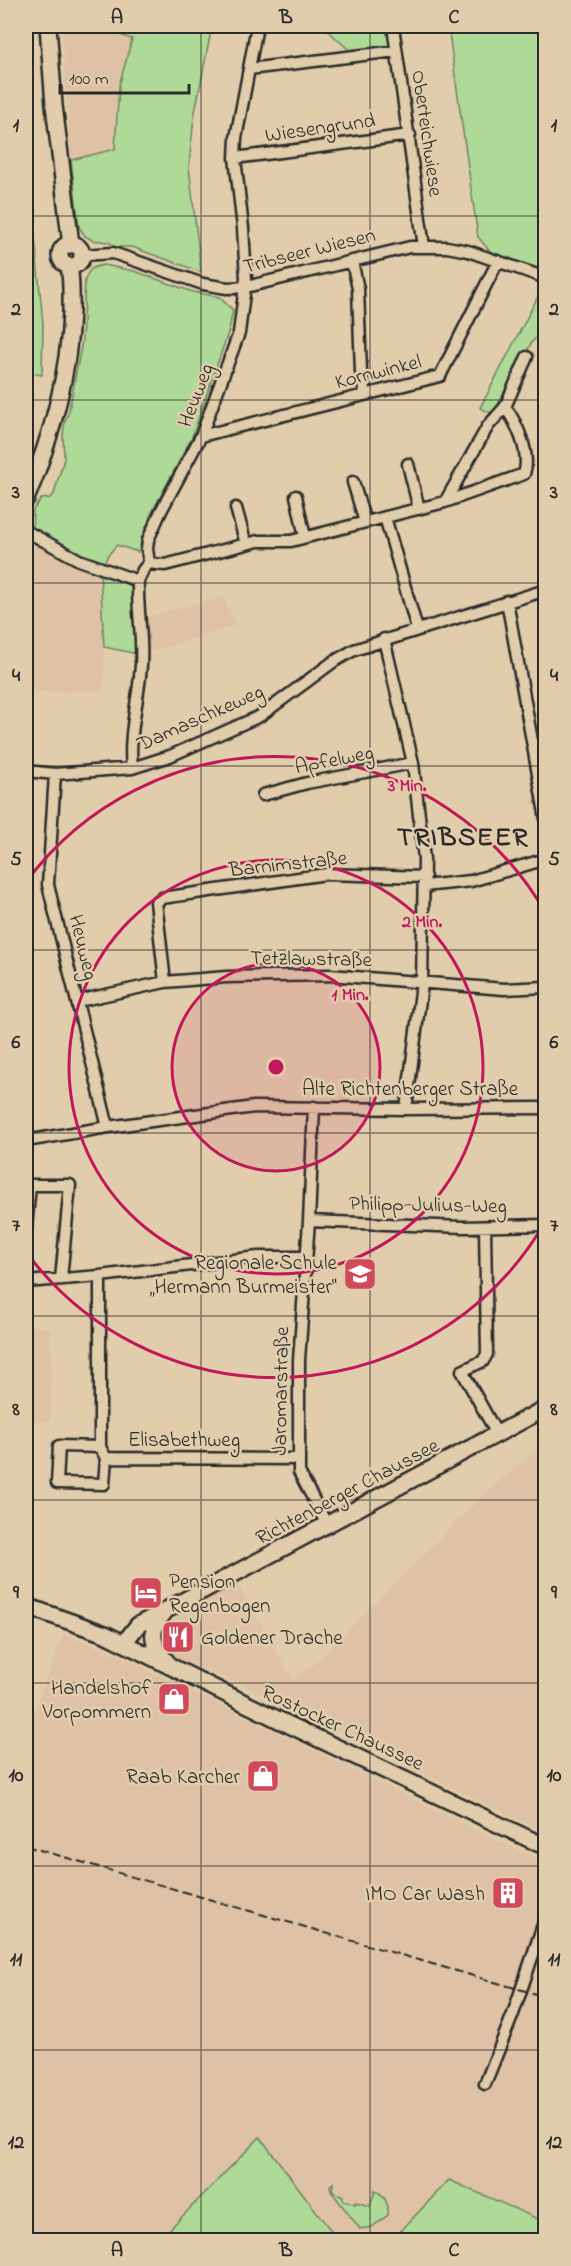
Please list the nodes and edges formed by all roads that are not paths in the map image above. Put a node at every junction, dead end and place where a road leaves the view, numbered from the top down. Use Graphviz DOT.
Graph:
graph roads {
  1 [pos="48,26"];
  2 [pos="257,26"];
  3 [pos="393,26"];
  4 [pos="396,51"];
  5 [pos="249,69"];
  6 [pos="410,135"];
  7 [pos="235,158"];
  8 [pos="424,246"];
  9 [pos="76,250"];
  10 [pos="352,261"];
  11 [pos="498,261"];
  12 [pos="546,278"];
  13 [pos="246,288"];
  14 [pos="527,357"];
  15 [pos="365,394"];
  16 [pos="505,407"];
  17 [pos="201,436"];
  18 [pos="408,464"];
  19 [pos="353,482"];
  20 [pos="296,496"];
  21 [pos="26,499"];
  22 [pos="445,502"];
  23 [pos="236,508"];
  24 [pos="419,508"];
  25 [pos="385,517"];
  26 [pos="365,522"];
  27 [pos="26,531"];
  28 [pos="306,537"];
  29 [pos="246,544"];
  30 [pos="149,563"];
  31 [pos="138,581"];
  32 [pos="546,590"];
  33 [pos="507,601"];
  34 [pos="417,629"];
  35 [pos="384,639"];
  36 [pos="413,763"];
  37 [pos="132,768"];
  38 [pos="26,771"];
  39 [pos="55,774"];
  40 [pos="263,795"];
  41 [pos="546,819"];
  42 [pos="546,859"];
  43 [pos="425,881"];
  44 [pos="165,982"];
  45 [pos="422,984"];
  46 [pos="546,987"];
  47 [pos="78,1001"];
  48 [pos="314,1107"];
  49 [pos="546,1108"];
  50 [pos="406,1109"];
  51 [pos="108,1127"];
  52 [pos="26,1142"];
  53 [pos="309,1221"];
  54 [pos="546,1225"];
  55 [pos="485,1227"];
  56 [pos="26,1228"];
  57 [pos="305,1257"];
  58 [pos="100,1276"];
  59 [pos="62,1279"];
  60 [pos="26,1282"];
  61 [pos="546,1408"];
  62 [pos="496,1434"];
  63 [pos="100,1447"];
  64 [pos="106,1458"];
  65 [pos="298,1460"];
  66 [pos="327,1525"];
  67 [pos="26,1606"];
  68 [pos="168,1610"];
  69 [pos="124,1643"];
  70 [pos="176,1670"];
  71 [pos="546,1847"];
  72 [pos="546,1916"];
  73 [pos="485,2084"];
  1 -- 9 [label="main road"];
  2 -- 5 [label="street, Heuweg"];
  3 -- 4 [label="street, Oberteichwiese"];
  4 -- 5 [label="street"];
  4 -- 6 [label="street, Oberteichwiese"];
  5 -- 7 [label="street, Heuweg"];
  6 -- 7 [label="street, Wiesengrund"];
  6 -- 8 [label="street, Oberteichwiese"];
  7 -- 13 [label="street, Heuweg"];
  8 -- 10 [label="street, Tribseer Wiesen"];
  8 -- 11 [label="street, Tribseer Wiesen"];
  9 -- 13 [label="street, Tribseer Wiesen"];
  9 -- 21 [label="main road"];
  10 -- 13 [label="street, Tribseer Wiesen"];
  10 -- 15 [label="street"];
  11 -- 12 [label="street, Tribseer Wiesen"];
  11 -- 15 [label="street, Kornwinkel"];
  13 -- 17 [label="street, Heuweg"];
  14 -- 16 [label="street"];
  15 -- 17 [label="street, Kornwinkel"];
  16 -- 22 [label="street"];
  16 -- 22 [label="street"];
  17 -- 30 [label="street, Heuweg"];
  18 -- 24 [label="street"];
  19 -- 26 [label="street"];
  20 -- 28 [label="street"];
  22 -- 24 [label="street"];
  23 -- 29 [label="street"];
  24 -- 25 [label="street"];
  25 -- 26 [label="street"];
  25 -- 34 [label="street"];
  26 -- 28 [label="street"];
  27 -- 31 [label="street"];
  28 -- 29 [label="street"];
  29 -- 30 [label="street"];
  30 -- 31 [label="street, Heuweg"];
  31 -- 37 [label="street"];
  32 -- 33 [label="street, Damaschkeweg"];
  33 -- 34 [label="street, Damaschkeweg"];
  33 -- 41 [label="street"];
  34 -- 35 [label="street, Damaschkeweg"];
  35 -- 36 [label="street"];
  35 -- 37 [label="street, Damaschkeweg"];
  36 -- 40 [label="street, Apfelweg"];
  36 -- 43 [label="street"];
  37 -- 39 [label="street, Damaschkeweg"];
  38 -- 39 [label="street, Damaschkeweg"];
  39 -- 47 [label="street, Heuweg"];
  42 -- 43 [label="street, Barnimstraße"];
  43 -- 44 [label="street, Barnimstraße"];
  43 -- 45 [label="street"];
  44 -- 45 [label="street, Tetzlawstraße"];
  44 -- 47 [label="street, Tetzlawstraße"];
  45 -- 46 [label="street, Tetzlawstraße"];
  45 -- 50 [label="street"];
  47 -- 51 [label="street, Heuweg"];
  48 -- 50 [label="street, Alte Richtenberger Straße"];
  48 -- 51 [label="street, Alte Richtenberger Straße"];
  48 -- 53 [label="street, Jaromarstraße"];
  49 -- 50 [label="street, Alte Richtenberger Straße"];
  51 -- 52 [label="street, Alte Richtenberger Straße"];
  53 -- 55 [label="street, Philipp-Julius-Weg"];
  53 -- 57 [label="street, Jaromarstraße"];
  54 -- 55 [label="street, Philipp-Julius-Weg"];
  55 -- 62 [label="street"];
  56 -- 59 [label="street"];
  57 -- 58 [label="street"];
  57 -- 65 [label="street, Jaromarstraße"];
  58 -- 59 [label="street"];
  58 -- 63 [label="street, Elisabethweg"];
  59 -- 60 [label="street"];
  61 -- 62 [label="main road, Richtenberger Chaussee"];
  62 -- 66 [label="main road, Richtenberger Chaussee"];
  63 -- 64 [label="street, Elisabethweg"];
  63 -- 64 [label="street, Elisabethweg"];
  64 -- 65 [label="street, Elisabethweg"];
  65 -- 66 [label="street, Jaromarstraße"];
  66 -- 68 [label="main road, Richtenberger Chaussee"];
  67 -- 69 [label="main road, Rostocker Chaussee"];
  68 -- 69 [label="main road, Richtenberger Chaussee"];
  68 -- 70 [label="main road"];
  69 -- 70 [label="main road, Rostocker Chaussee"];
  70 -- 71 [label="main road, Rostocker Chaussee"];
  72 -- 73 [label="street"];
}
